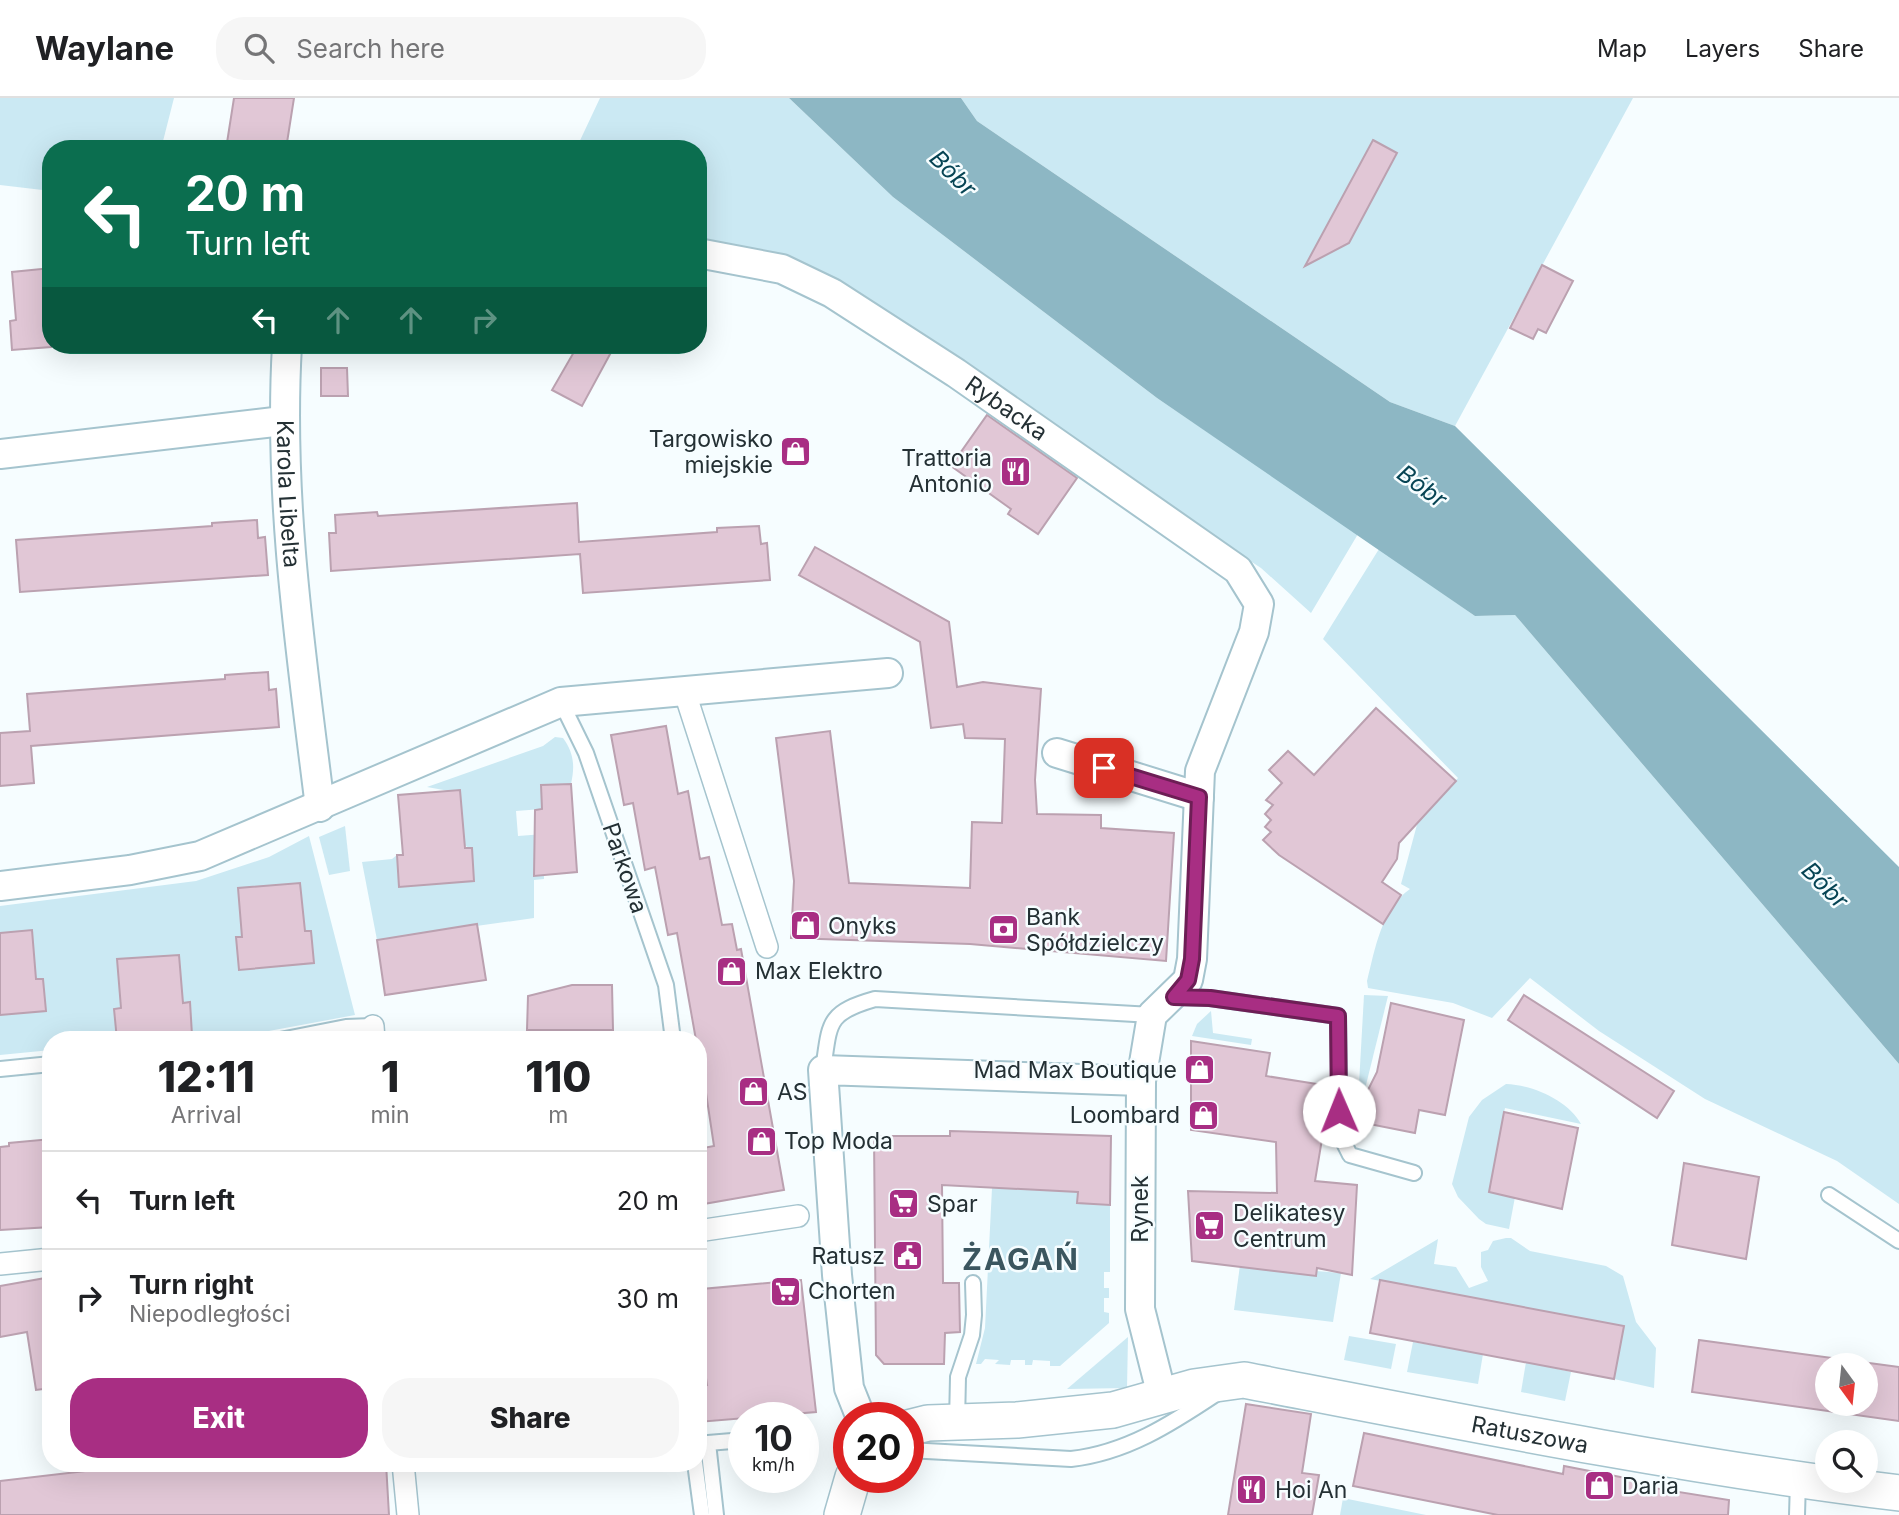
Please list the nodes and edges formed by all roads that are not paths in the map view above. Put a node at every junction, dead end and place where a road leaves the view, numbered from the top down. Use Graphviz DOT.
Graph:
graph roads {
  1 [pos="707,255"];
  2 [pos="286,354"];
  3 [pos="282,421"];
  4 [pos="0,454"];
  5 [pos="888,673"];
  6 [pos="685,693"];
  7 [pos="561,702"];
  8 [pos="1057,753"];
  9 [pos="1199,797"];
  10 [pos="320,807"];
  11 [pos="0,886"];
  12 [pos="767,947"];
  13 [pos="1174,997"];
  14 [pos="1152,1015"];
  15 [pos="325,1031"];
  16 [pos="364,1031"];
  17 [pos="672,1031"];
  18 [pos="42,1065"];
  19 [pos="0,1069"];
  20 [pos="823,1070"];
  21 [pos="1141,1081"];
  22 [pos="1413,1173"];
  23 [pos="1829,1195"];
  24 [pos="797,1216"];
  25 [pos="707,1230"];
  26 [pos="1899,1241"];
  27 [pos="42,1260"];
  28 [pos="0,1264"];
  29 [pos="973,1283"];
  30 [pos="1233,1383"];
  31 [pos="1162,1396"];
  32 [pos="856,1402"];
  33 [pos="957,1423"];
  34 [pos="924,1424"];
  35 [pos="728,1441"];
  36 [pos="924,1451"];
  37 [pos="404,1472"];
  38 [pos="696,1472"];
  39 [pos="1798,1481"];
  40 [pos="848,1493"];
  41 [pos="1899,1493"];
  42 [pos="408,1515"];
  43 [pos="702,1515"];
  44 [pos="716,1515"];
  45 [pos="842,1515"];
  46 [pos="1797,1515"];
  1 -- 9 [label="street, Rybacka"];
  2 -- 3 [label="street"];
  3 -- 4 [label="street, Karola Libelta"];
  3 -- 10 [label="street, Karola Libelta"];
  5 -- 6 [label="street"];
  6 -- 7 [label="street"];
  6 -- 12 [label="street"];
  7 -- 10 [label="street"];
  7 -- 17 [label="lane, Parkowa"];
  8 -- 9 [label="street"];
  9 -- 13 [label="street, Rybacka"];
  10 -- 11 [label="street"];
  13 -- 14 [label="street"];
  13 -- 22 [label="lane"];
  14 -- 20 [label="lane"];
  14 -- 21 [label="street, Rynek"];
  15 -- 16 [label="lane"];
  18 -- 19 [label="lane"];
  20 -- 21 [label="street"];
  20 -- 32 [label="street"];
  21 -- 31 [label="street, Rynek"];
  23 -- 26 [label="lane"];
  24 -- 25 [label="street"];
  27 -- 28 [label="street"];
  29 -- 33 [label="lane"];
  30 -- 31 [label="street, Ratuszowa"];
  30 -- 36 [label="lane"];
  30 -- 39 [label="street, Ratuszowa"];
  31 -- 33 [label="street"];
  33 -- 34 [label="street"];
  35 -- 44 [label="lane"];
  37 -- 42 [label="street"];
  38 -- 43 [label="lane"];
  39 -- 41 [label="street, Ratuszowa"];
  39 -- 46 [label="lane"];
  40 -- 45 [label="street"];
}
